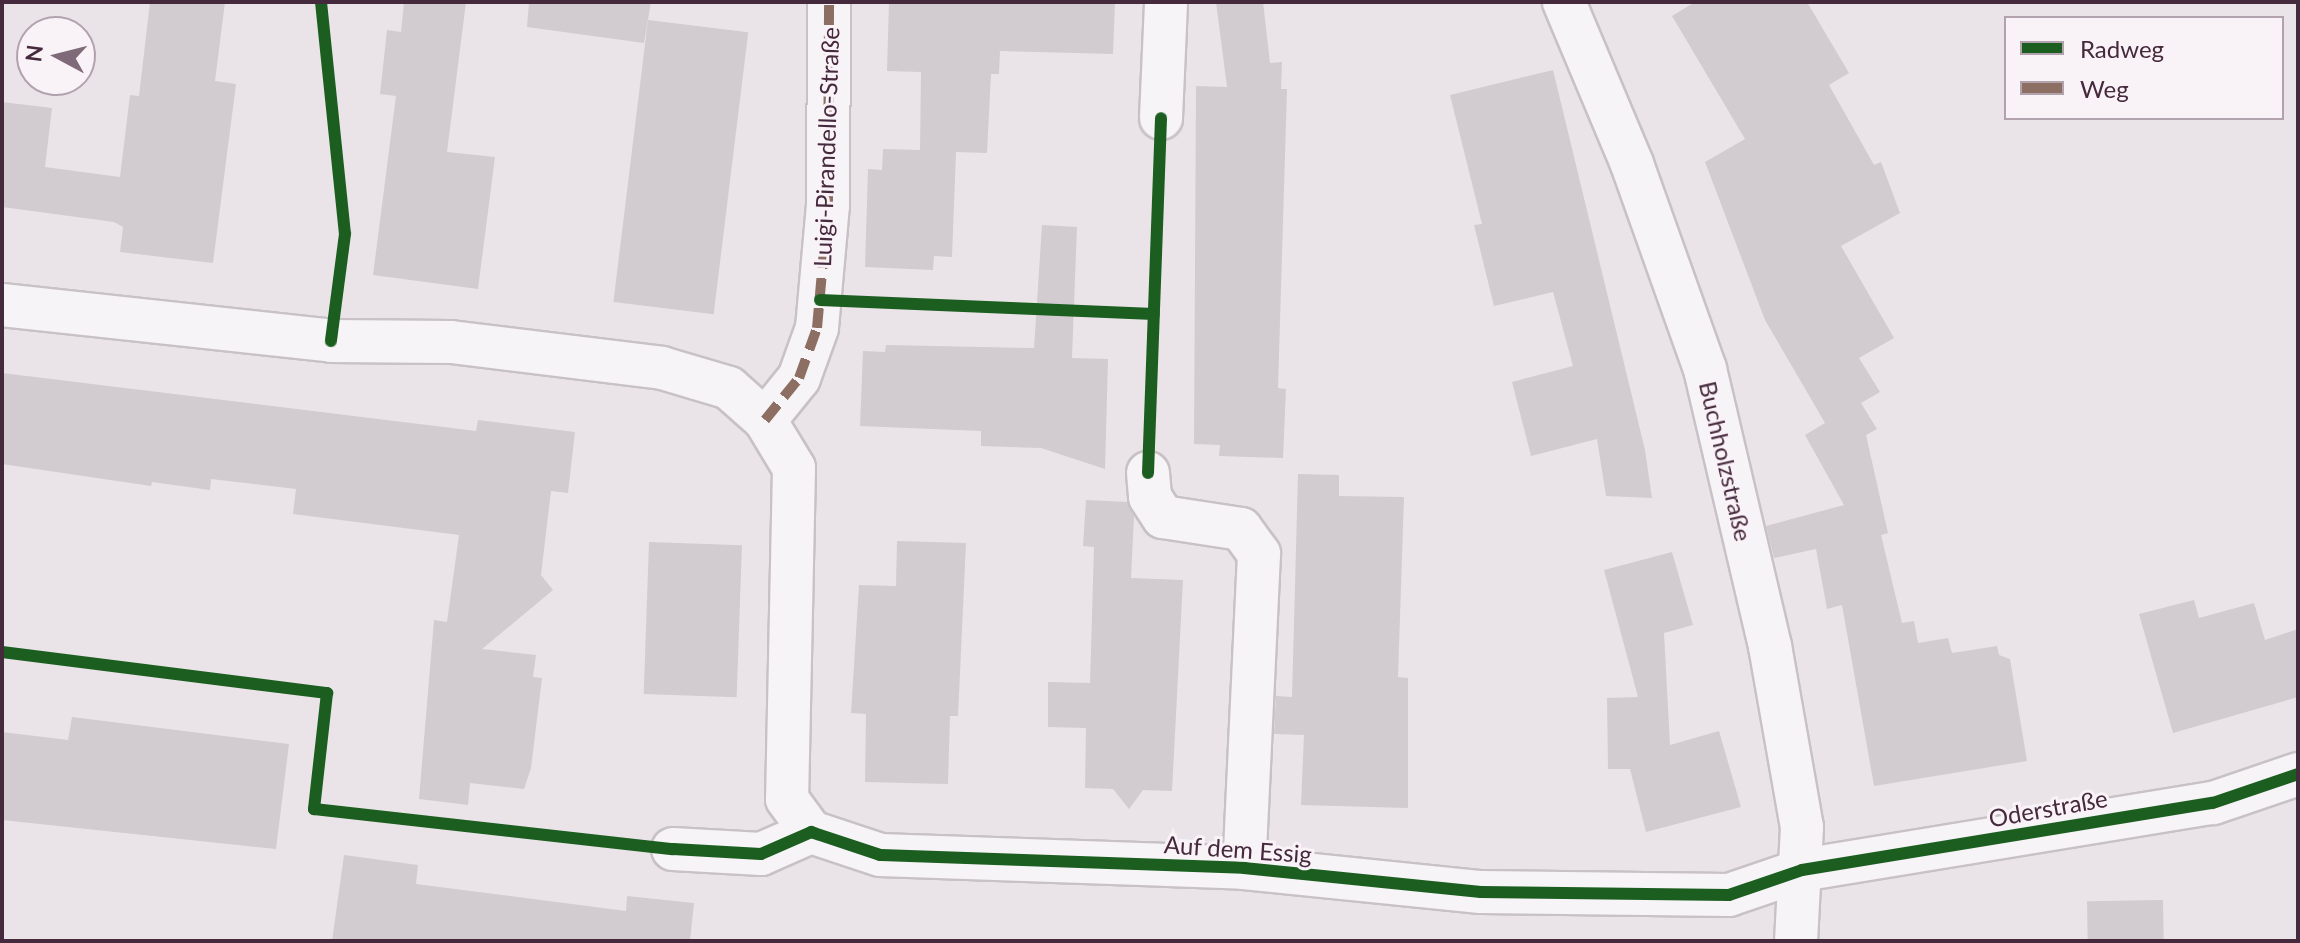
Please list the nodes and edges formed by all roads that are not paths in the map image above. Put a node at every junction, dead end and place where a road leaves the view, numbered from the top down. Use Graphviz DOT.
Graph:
graph roads {
  1 [pos="829,2"];
  2 [pos="1166,2"];
  3 [pos="1564,2"];
  4 [pos="1161,118"];
  5 [pos="2,305"];
  6 [pos="765,420"];
  7 [pos="1148,473"];
  8 [pos="2298,774"];
  9 [pos="811,832"];
  10 [pos="673,849"];
  11 [pos="1244,868"];
  12 [pos="1802,870"];
  13 [pos="1796,941"];
  1 -- 6 [label="street, Luigi-Pirandello-Straße"];
  2 -- 4 [label="street"];
  3 -- 12 [label="street, Buchholzstraße"];
  5 -- 6 [label="street"];
  6 -- 9 [label="street"];
  7 -- 11 [label="street"];
  8 -- 12 [label="street, Oderstraße"];
  9 -- 10 [label="street"];
  9 -- 11 [label="street, Auf dem Essig"];
  11 -- 12 [label="street, Auf dem Essig"];
  12 -- 13 [label="street, Buchholzstraße"];
}
